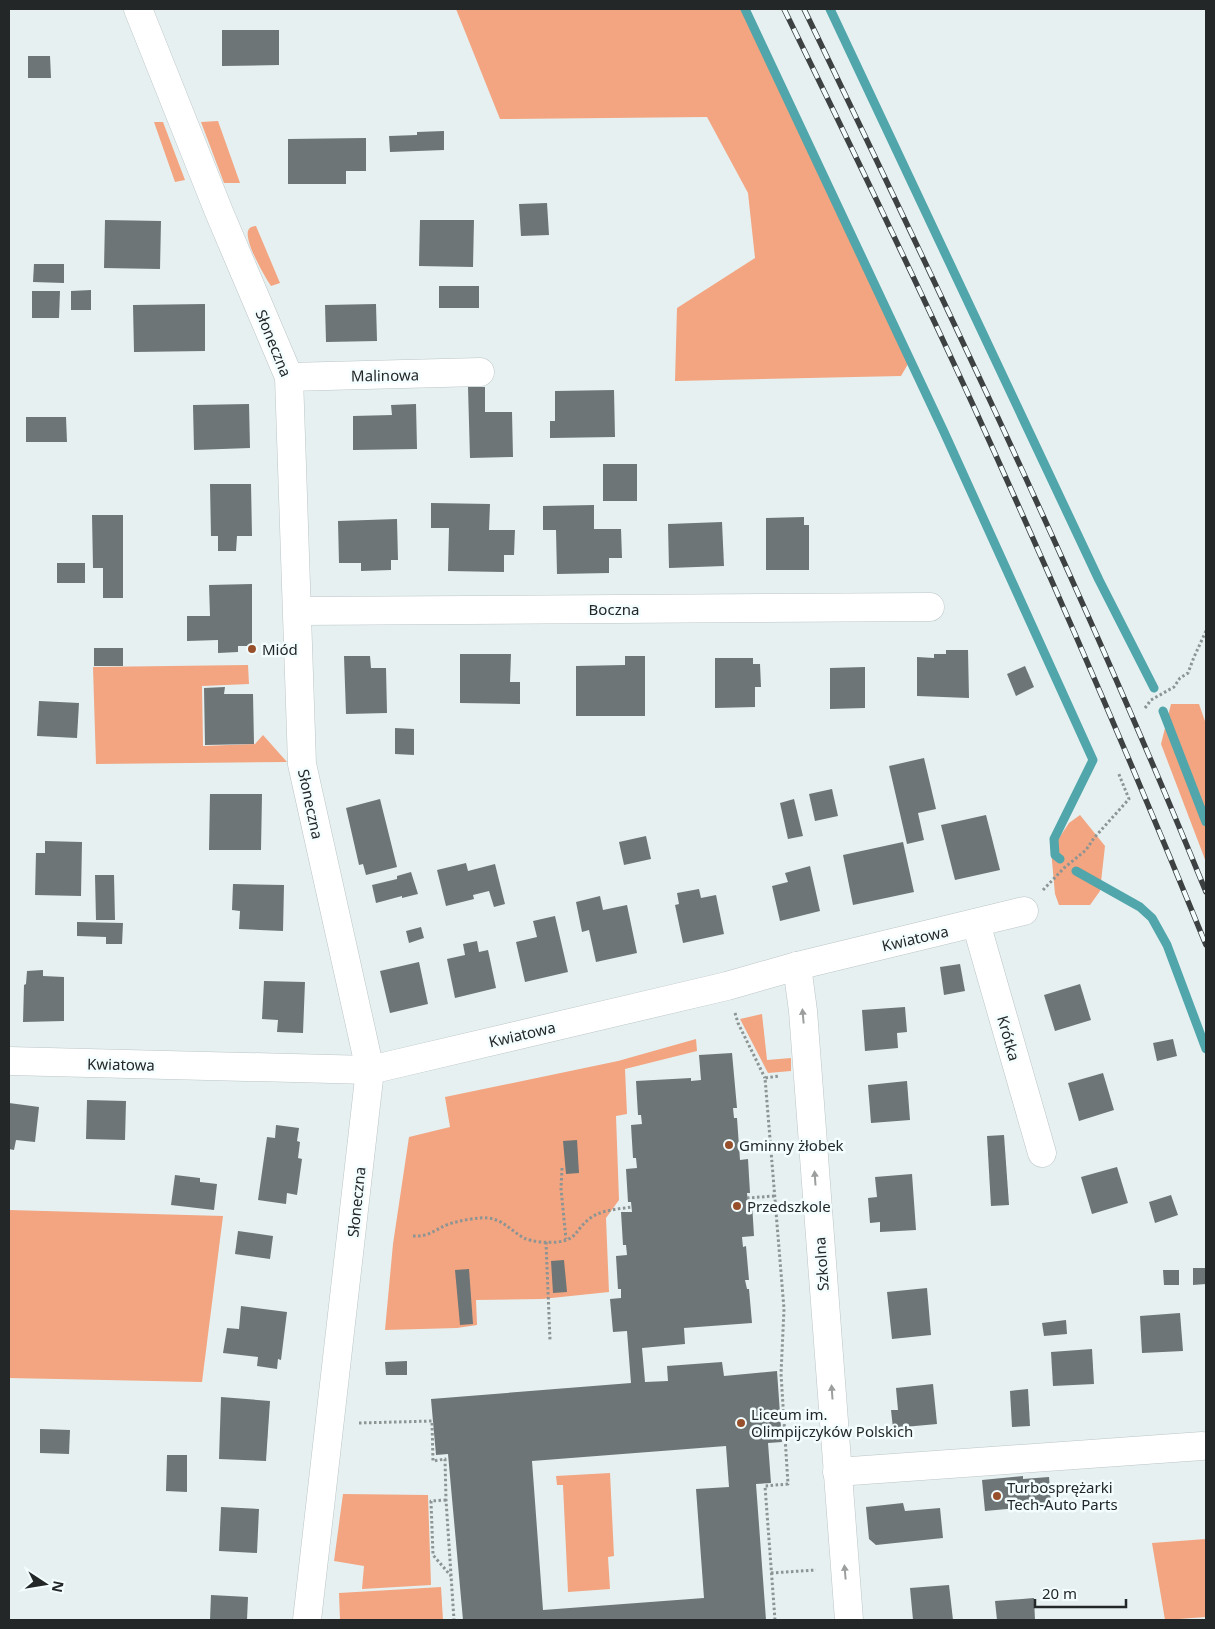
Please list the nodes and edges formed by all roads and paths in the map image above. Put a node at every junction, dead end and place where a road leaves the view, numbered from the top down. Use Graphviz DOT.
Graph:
graph roads {
  1 [pos="138,9"];
  2 [pos="480,372"];
  3 [pos="290,377"];
  4 [pos="930,607"];
  5 [pos="298,611"];
  6 [pos="1206,631"];
  7 [pos="1146,708"];
  8 [pos="1118,772"];
  9 [pos="1024,911"];
  10 [pos="976,923"];
  11 [pos="797,966"];
  12 [pos="727,986"];
  13 [pos="9,1061"];
  14 [pos="370,1070"];
  15 [pos="807,1074"];
  16 [pos="765,1078"];
  17 [pos="770,1144"];
  18 [pos="739,1146"];
  19 [pos="1042,1153"];
  20 [pos="562,1168"];
  21 [pos="774,1196"];
  22 [pos="747,1198"];
  23 [pos="632,1206"];
  24 [pos="413,1236"];
  25 [pos="566,1239"];
  26 [pos="546,1242"];
  27 [pos="550,1340"];
  28 [pos="330,1423"];
  29 [pos="1202,1446"];
  30 [pos="837,1472"];
  31 [pos="446,1500"];
  32 [pos="845,1568"];
  33 [pos="771,1573"];
  34 [pos="452,1576"];
  35 [pos="307,1620"];
  36 [pos="454,1620"];
  37 [pos="775,1620"];
  38 [pos="849,1620"];
  1 -- 3 [label="street, Słoneczna"];
  2 -- 3 [label="street, Malinowa"];
  3 -- 5 [label="street, Słoneczna"];
  4 -- 5 [label="street, Boczna"];
  5 -- 14 [label="street, Słoneczna"];
  6 -- 7 [label="path"];
  8 -- 9 [label="path"];
  9 -- 10 [label="street, Kwiatowa"];
  10 -- 11 [label="street, Kwiatowa"];
  10 -- 19 [label="street, Krótka"];
  11 -- 12 [label="street, Kwiatowa"];
  15 -- 11 [label="street, Szkolna, one-way"];
  12 -- 14 [label="street, Kwiatowa"];
  12 -- 16 [label="path"];
  13 -- 14 [label="street, Kwiatowa"];
  14 -- 28 [label="street, Słoneczna"];
  15 -- 16 [label="path"];
  30 -- 15 [label="street, Szkolna, one-way"];
  16 -- 17 [label="path"];
  17 -- 18 [label="path"];
  17 -- 21 [label="path"];
  20 -- 25 [label="path"];
  21 -- 22 [label="path"];
  21 -- 33 [label="path"];
  23 -- 25 [label="path"];
  24 -- 26 [label="path"];
  25 -- 26 [label="path"];
  26 -- 27 [label="path"];
  28 -- 31 [label="path"];
  28 -- 35 [label="street, Słoneczna"];
  29 -- 30 [label="street"];
  30 -- 32 [label="street, Szkolna"];
  31 -- 34 [label="path"];
  31 -- 34 [label="path"];
  32 -- 33 [label="path"];
  38 -- 32 [label="street, Szkolna, one-way"];
  33 -- 37 [label="path"];
  34 -- 36 [label="path"];
}
